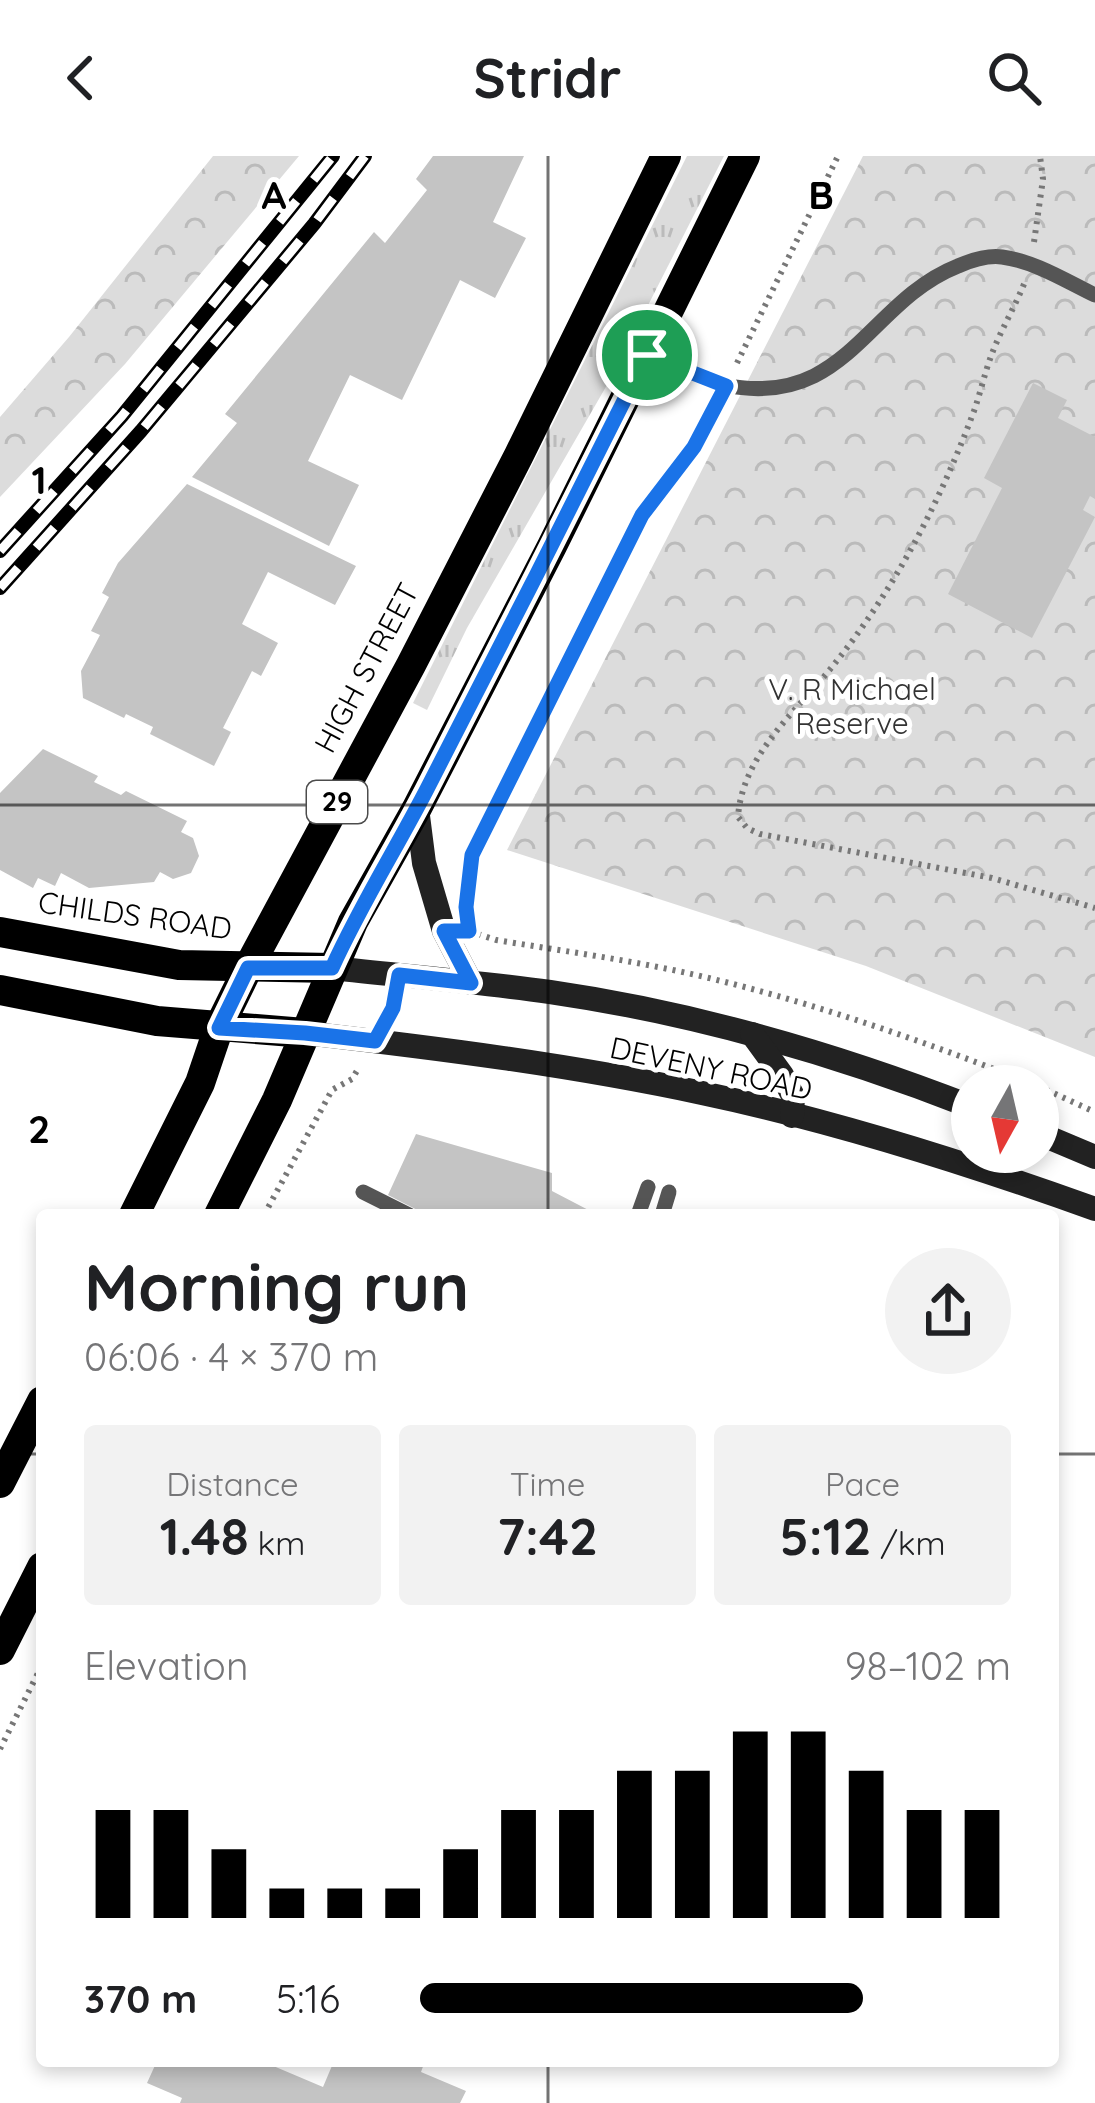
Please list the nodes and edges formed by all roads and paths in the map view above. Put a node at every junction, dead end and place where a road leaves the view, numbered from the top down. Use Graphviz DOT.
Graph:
graph roads {
  1 [pos="666,156"];
  2 [pos="745,156"];
  3 [pos="838,156"];
  4 [pos="1040,156"];
  5 [pos="1030,265"];
  6 [pos="1095,295"];
  7 [pos="647,355"];
  8 [pos="726,386"];
  9 [pos="417,808"];
  10 [pos="1095,908"];
  11 [pos="457,931"];
  12 [pos="0,932"];
  13 [pos="248,968"];
  14 [pos="332,968"];
  15 [pos="471,983"];
  16 [pos="0,990"];
  17 [pos="219,1028"];
  18 [pos="305,1033"];
  19 [pos="752,1034"];
  20 [pos="375,1041"];
  21 [pos="985,1065"];
  22 [pos="1059,1096"];
  23 [pos="951,1099"];
  24 [pos="1095,1112"];
  25 [pos="792,1116"];
  26 [pos="1059,1142"];
  27 [pos="1095,1157"];
  28 [pos="648,1187"];
  29 [pos="363,1192"];
  30 [pos="669,1192"];
  31 [pos="137,1209"];
  32 [pos="222,1209"];
  33 [pos="267,1209"];
  34 [pos="397,1209"];
  35 [pos="640,1209"];
  36 [pos="664,1209"];
  37 [pos="1095,1209"];
  38 [pos="36,1413"];
  39 [pos="0,1483"];
  40 [pos="36,1579"];
  41 [pos="0,1650"];
  42 [pos="36,1677"];
  43 [pos="0,1749"];
  1 -- 13 [label="main road, HIGH STREET / 29"];
  2 -- 7 [label="main road, 29"];
  3 -- 8 [label="path"];
  4 -- 5 [label="path"];
  5 -- 6 [label="lane"];
  5 -- 8 [label="lane"];
  5 -- 10 [label="path"];
  7 -- 8 [label="lane"];
  7 -- 9 [label="main road, 29"];
  8 -- 11 [label="path"];
  9 -- 11 [label="street"];
  9 -- 14 [label="main road, 29"];
  11 -- 15 [label="street"];
  11 -- 21 [label="path"];
  12 -- 13 [label="main road, CHILDS ROAD"];
  13 -- 14 [label="main road, CHILDS ROAD"];
  13 -- 17 [label="main road, HIGH STREET / 29"];
  14 -- 15 [label="street, DEVENY ROAD"];
  14 -- 18 [label="main road, 29"];
  15 -- 19 [label="street, DEVENY ROAD"];
  16 -- 17 [label="main road"];
  17 -- 18 [label="main road"];
  17 -- 31 [label="main road, HIGH STREET / 29"];
  18 -- 20 [label="street, DEVENY ROAD"];
  18 -- 32 [label="main road, 29"];
  19 -- 23 [label="street, DEVENY ROAD"];
  19 -- 25 [label="street"];
  20 -- 25 [label="street, DEVENY ROAD"];
  20 -- 33 [label="path"];
  22 -- 24 [label="path"];
  25 -- 37 [label="street, DEVENY ROAD"];
  26 -- 27 [label="street"];
  28 -- 35 [label="lane"];
  29 -- 34 [label="lane"];
  30 -- 36 [label="lane"];
  38 -- 39 [label="main road"];
  40 -- 41 [label="main road"];
  42 -- 43 [label="path"];
}
